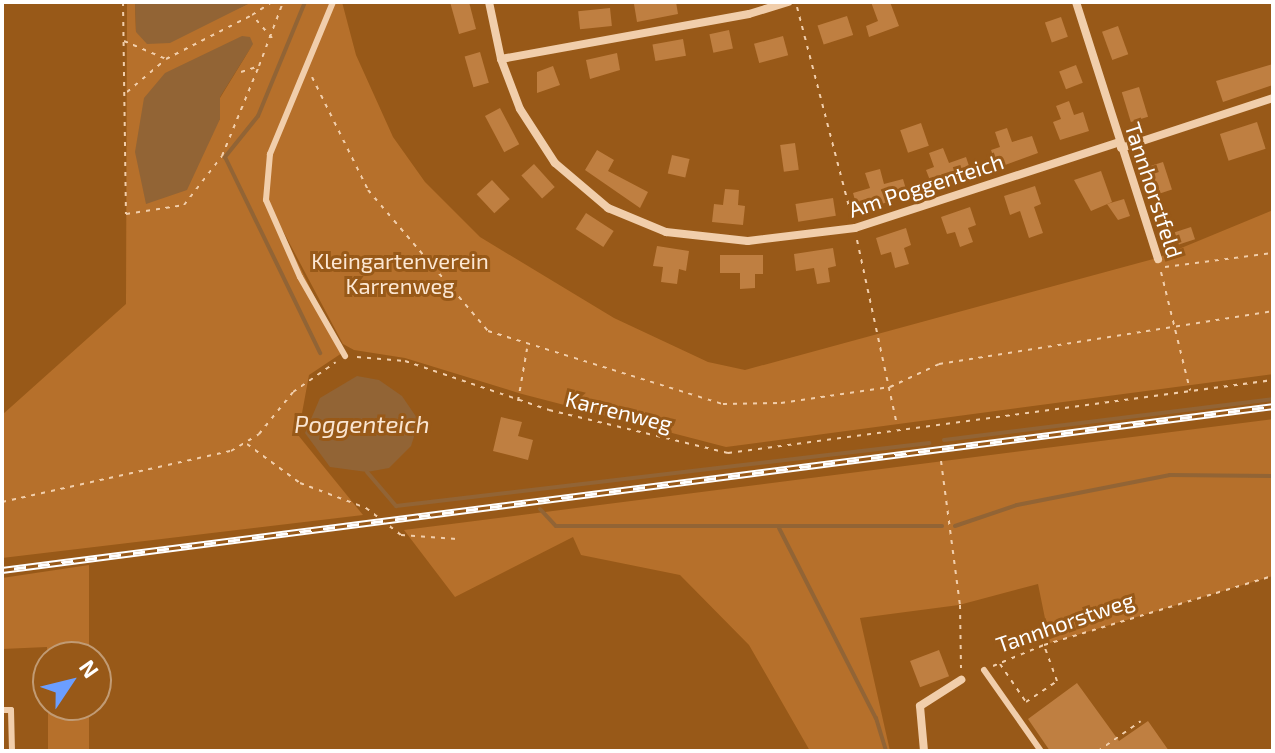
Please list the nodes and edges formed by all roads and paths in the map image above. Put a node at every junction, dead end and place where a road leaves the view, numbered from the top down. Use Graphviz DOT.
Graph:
graph roads {
  1 [pos="123,2"];
  2 [pos="272,2"];
  3 [pos="283,2"];
  4 [pos="333,2"];
  5 [pos="489,2"];
  6 [pos="788,2"];
  7 [pos="796,2"];
  8 [pos="1076,2"];
  9 [pos="252,15"];
  10 [pos="273,39"];
  11 [pos="123,40"];
  12 [pos="166,59"];
  13 [pos="501,59"];
  14 [pos="304,63"];
  15 [pos="259,66"];
  16 [pos="241,72"];
  17 [pos="125,93"];
  18 [pos="1273,98"];
  19 [pos="1120,145"];
  20 [pos="855,228"];
  21 [pos="1273,253"];
  22 [pos="1159,263"];
  23 [pos="1273,311"];
  24 [pos="1173,324"];
  25 [pos="527,347"];
  26 [pos="345,356"];
  27 [pos="1273,380"];
  28 [pos="890,387"];
  29 [pos="1190,390"];
  30 [pos="518,401"];
  31 [pos="898,427"];
  32 [pos="246,444"];
  33 [pos="941,461"];
  34 [pos="2,502"];
  35 [pos="457,539"];
  36 [pos="1273,576"];
  37 [pos="1044,645"];
  38 [pos="1000,663"];
  39 [pos="984,670"];
  40 [pos="961,680"];
  41 [pos="2,710"];
  42 [pos="1141,721"];
  43 [pos="12,751"];
  44 [pos="924,751"];
  45 [pos="1041,751"];
  46 [pos="1098,751"];
  1 -- 11 [label="path"];
  2 -- 9 [label="path"];
  3 -- 10 [label="path"];
  4 -- 14 [label="lane"];
  5 -- 13 [label="street, Am Poggenteich"];
  6 -- 13 [label="street"];
  7 -- 20 [label="path"];
  8 -- 19 [label="street, Tannhorstfeld"];
  9 -- 10 [label="path"];
  9 -- 12 [label="path"];
  10 -- 15 [label="path"];
  11 -- 12 [label="path"];
  11 -- 17 [label="path"];
  12 -- 17 [label="path"];
  13 -- 20 [label="street, Am Poggenteich"];
  14 -- 25 [label="path"];
  14 -- 26 [label="lane"];
  15 -- 16 [label="path"];
  15 -- 17 [label="path"];
  18 -- 19 [label="street, Am Poggenteich"];
  19 -- 20 [label="street, Am Poggenteich"];
  19 -- 22 [label="street, Tannhorstfeld"];
  20 -- 28 [label="path"];
  21 -- 22 [label="path"];
  22 -- 24 [label="path, Tannhorstfeld"];
  23 -- 24 [label="path"];
  24 -- 28 [label="path"];
  24 -- 29 [label="path, Tannhorstfeld"];
  25 -- 28 [label="path"];
  25 -- 30 [label="path"];
  26 -- 30 [label="path, Karrenweg"];
  26 -- 32 [label="path"];
  27 -- 29 [label="path, Karrenweg"];
  28 -- 31 [label="path"];
  29 -- 31 [label="path, Karrenweg"];
  30 -- 31 [label="path, Karrenweg"];
  32 -- 34 [label="path"];
  32 -- 35 [label="path"];
  33 -- 40 [label="path"];
  36 -- 37 [label="path, Tannhorstweg"];
  37 -- 38 [label="path, Tannhorstweg"];
  37 -- 38 [label="path"];
  38 -- 39 [label="path, Tannhorstweg"];
  39 -- 45 [label="lane"];
  40 -- 44 [label="street"];
  41 -- 43 [label="lane"];
  42 -- 46 [label="path"];
}
